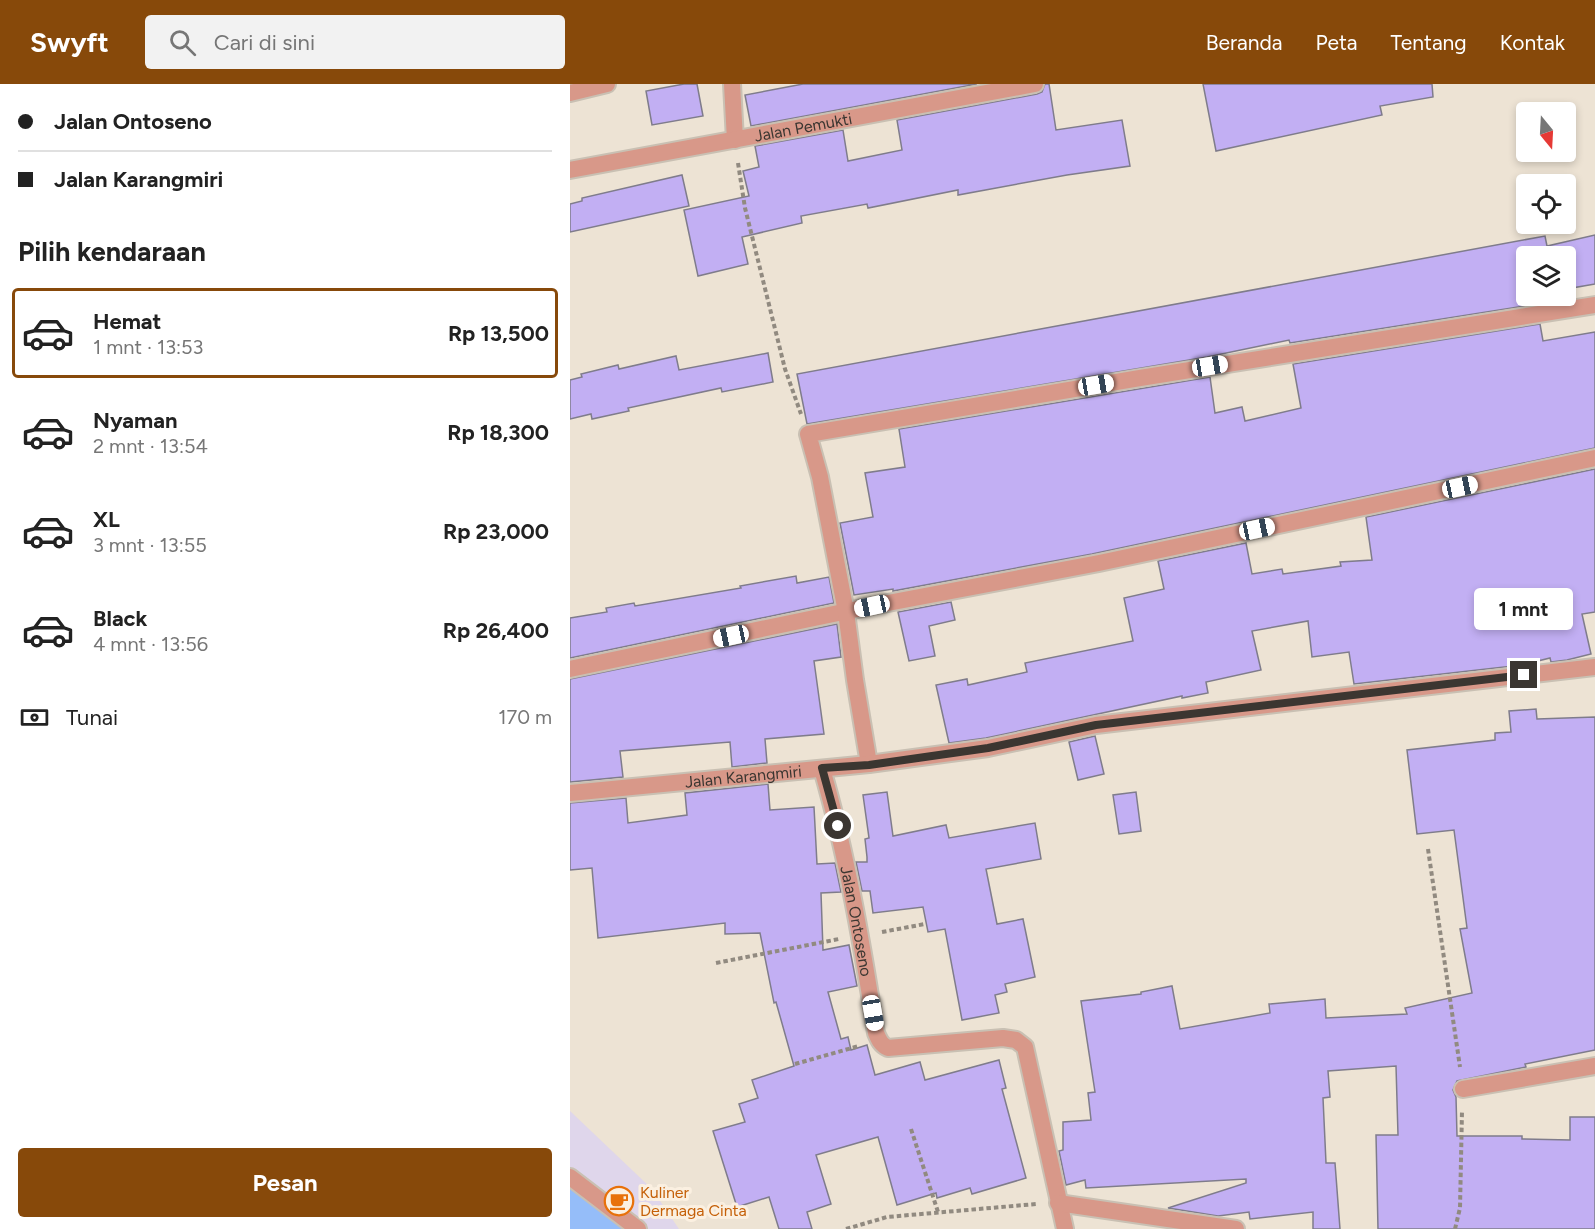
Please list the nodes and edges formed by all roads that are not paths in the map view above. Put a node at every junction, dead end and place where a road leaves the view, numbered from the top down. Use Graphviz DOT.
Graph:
graph roads {
  1 [pos="607,84"];
  2 [pos="732,84"];
  3 [pos="1035,84"];
  4 [pos="570,93"];
  5 [pos="735,140"];
  6 [pos="570,170"];
  7 [pos="1595,305"];
  8 [pos="1595,458"];
  9 [pos="846,612"];
  10 [pos="1595,667"];
  11 [pos="570,669"];
  12 [pos="869,765"];
  13 [pos="822,768"];
  14 [pos="570,793"];
  15 [pos="1595,1066"];
  16 [pos="1463,1089"];
  17 [pos="570,1177"];
  18 [pos="1058,1203"];
  19 [pos="638,1229"];
  20 [pos="1065,1229"];
  21 [pos="1236,1229"];
  1 -- 4 [label="street"];
  2 -- 5 [label="street"];
  3 -- 5 [label="street, Jalan Pemukti"];
  5 -- 6 [label="street, Jalan Pemukti"];
  7 -- 9 [label="street"];
  8 -- 9 [label="street"];
  9 -- 11 [label="street"];
  9 -- 12 [label="street"];
  10 -- 12 [label="street, Jalan Karangmiri"];
  12 -- 13 [label="street, Jalan Karangmiri"];
  13 -- 14 [label="street, Jalan Karangmiri"];
  13 -- 18 [label="street, Jalan Ontoseno"];
  15 -- 16 [label="street"];
  17 -- 19 [label="street"];
  18 -- 20 [label="street"];
  18 -- 21 [label="street"];
}
